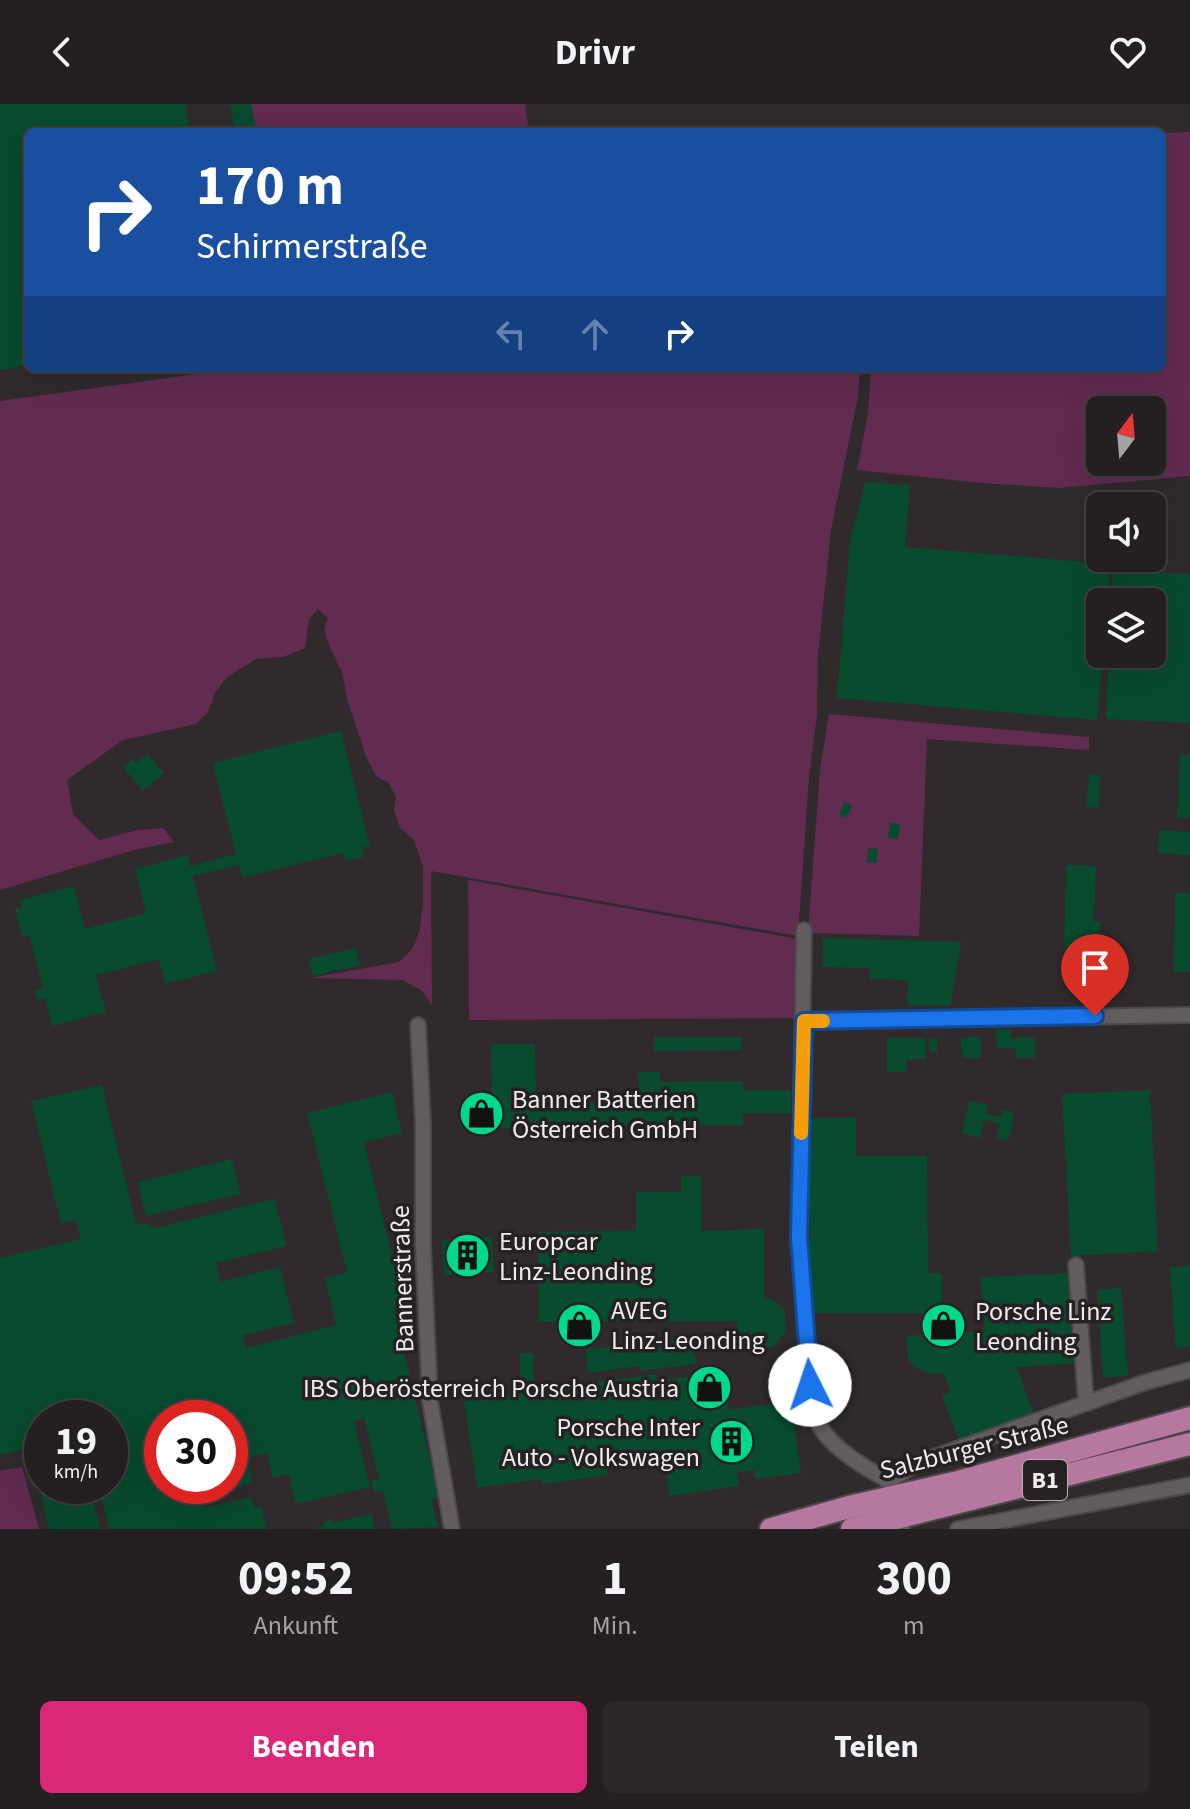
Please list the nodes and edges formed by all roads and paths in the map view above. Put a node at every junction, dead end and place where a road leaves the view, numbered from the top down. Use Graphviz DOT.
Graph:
graph roads {
  1 [pos="804,930"];
  2 [pos="1190,1015"];
  3 [pos="804,1021"];
  4 [pos="418,1025"];
  5 [pos="1076,1265"];
  6 [pos="1190,1370"];
  7 [pos="1086,1403"];
  8 [pos="1190,1418"];
  9 [pos="1190,1444"];
  10 [pos="1190,1485"];
  11 [pos="896,1506"];
  12 [pos="452,1529"];
  13 [pos="771,1529"];
  14 [pos="852,1529"];
  15 [pos="958,1529"];
  1 -- 3 [label="street"];
  2 -- 3 [label="street"];
  3 -- 11 [label="street"];
  4 -- 12 [label="street, Bannerstraße"];
  5 -- 7 [label="street, Salzburger Straße"];
  6 -- 7 [label="street, Salzburger Straße"];
  7 -- 11 [label="street, Salzburger Straße"];
  8 -- 11 [label="main road, Salzburger Straße / B1"];
  9 -- 11 [label="main road, Salzburger Straße / B1"];
  10 -- 15 [label="street"];
  11 -- 13 [label="main road, Salzburger Straße / B1"];
  11 -- 14 [label="main road, Salzburger Straße / B1"];
}
